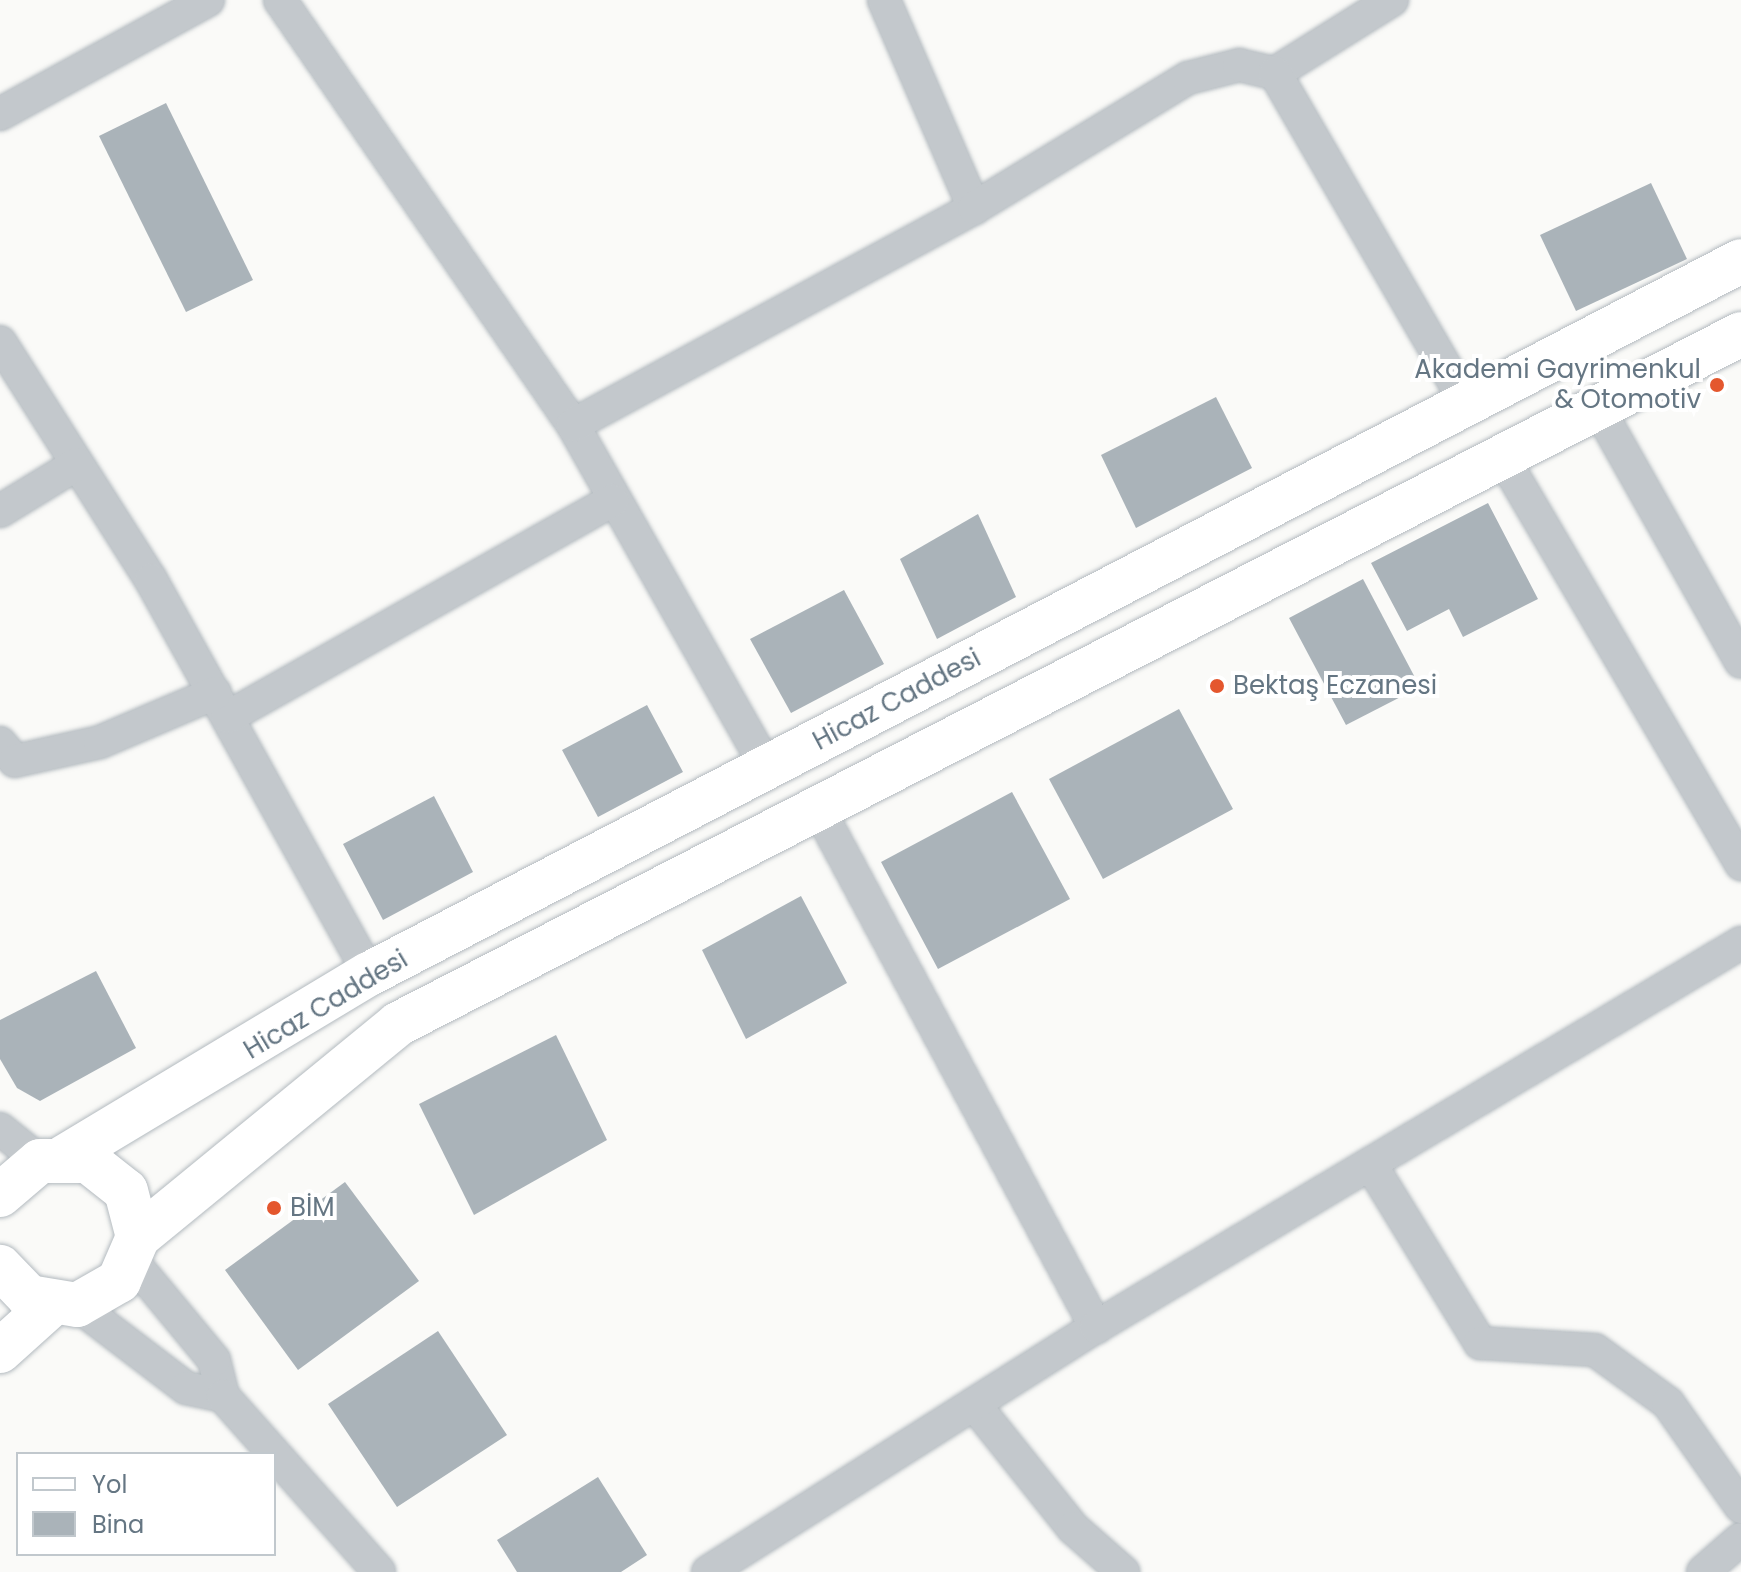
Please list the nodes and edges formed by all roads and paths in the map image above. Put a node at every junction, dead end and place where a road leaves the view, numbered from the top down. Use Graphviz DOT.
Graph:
graph roads {
  1 [pos="208,0"];
  2 [pos="280,0"];
  3 [pos="884,0"];
  4 [pos="1391,0"];
  5 [pos="1275,73"];
  6 [pos="0,114"];
  7 [pos="974,208"];
  8 [pos="1741,261"];
  9 [pos="1741,334"];
  10 [pos="0,342"];
  11 [pos="1466,403"];
  12 [pos="1598,408"];
  13 [pos="573,425"];
  14 [pos="1503,458"];
  15 [pos="77,464"];
  16 [pos="612,501"];
  17 [pos="0,511"];
  18 [pos="1741,662"];
  19 [pos="222,705"];
  20 [pos="0,743"];
  21 [pos="767,768"];
  22 [pos="819,810"];
  23 [pos="1741,864"];
  24 [pos="1741,943"];
  25 [pos="369,974"];
  26 [pos="0,1129"];
  27 [pos="52,1159"];
  28 [pos="1371,1165"];
  29 [pos="0,1195"];
  30 [pos="135,1249"];
  31 [pos="0,1267"];
  32 [pos="64,1304"];
  33 [pos="1096,1327"];
  34 [pos="0,1351"];
  35 [pos="223,1396"];
  36 [pos="974,1404"];
  37 [pos="273,1452"];
  38 [pos="276,1456"];
  39 [pos="1741,1507"];
  40 [pos="1741,1539"];
  41 [pos="379,1572"];
  42 [pos="708,1572"];
  43 [pos="1123,1572"];
  44 [pos="1703,1572"];
  1 -- 6 [label="street"];
  2 -- 13 [label="street"];
  3 -- 7 [label="street"];
  4 -- 5 [label="street"];
  5 -- 7 [label="street"];
  5 -- 11 [label="street"];
  7 -- 13 [label="street"];
  8 -- 11 [label="main road, Hicaz Caddesi"];
  9 -- 12 [label="main road, Hicaz Caddesi"];
  10 -- 15 [label="street"];
  11 -- 21 [label="main road, Hicaz Caddesi"];
  12 -- 14 [label="main road, Hicaz Caddesi"];
  12 -- 18 [label="street"];
  13 -- 16 [label="street"];
  14 -- 22 [label="main road, Hicaz Caddesi"];
  14 -- 23 [label="street"];
  15 -- 17 [label="street"];
  15 -- 19 [label="street"];
  16 -- 19 [label="street"];
  16 -- 21 [label="street"];
  19 -- 20 [label="street"];
  19 -- 25 [label="street"];
  21 -- 25 [label="main road, Hicaz Caddesi"];
  22 -- 30 [label="main road, Hicaz Caddesi"];
  22 -- 33 [label="street"];
  24 -- 28 [label="street"];
  25 -- 27 [label="main road, Hicaz Caddesi"];
  26 -- 27 [label="street"];
  27 -- 29 [label="main road, Hicaz Caddesi"];
  27 -- 30 [label="main road"];
  28 -- 33 [label="street"];
  28 -- 39 [label="street"];
  30 -- 32 [label="main road, Hicaz Caddesi"];
  30 -- 35 [label="street"];
  31 -- 32 [label="main road"];
  32 -- 34 [label="main road"];
  32 -- 35 [label="street"];
  33 -- 36 [label="street"];
  35 -- 37 [label="street"];
  36 -- 42 [label="street"];
  36 -- 43 [label="street"];
  38 -- 41 [label="street"];
  40 -- 44 [label="street"];
}
